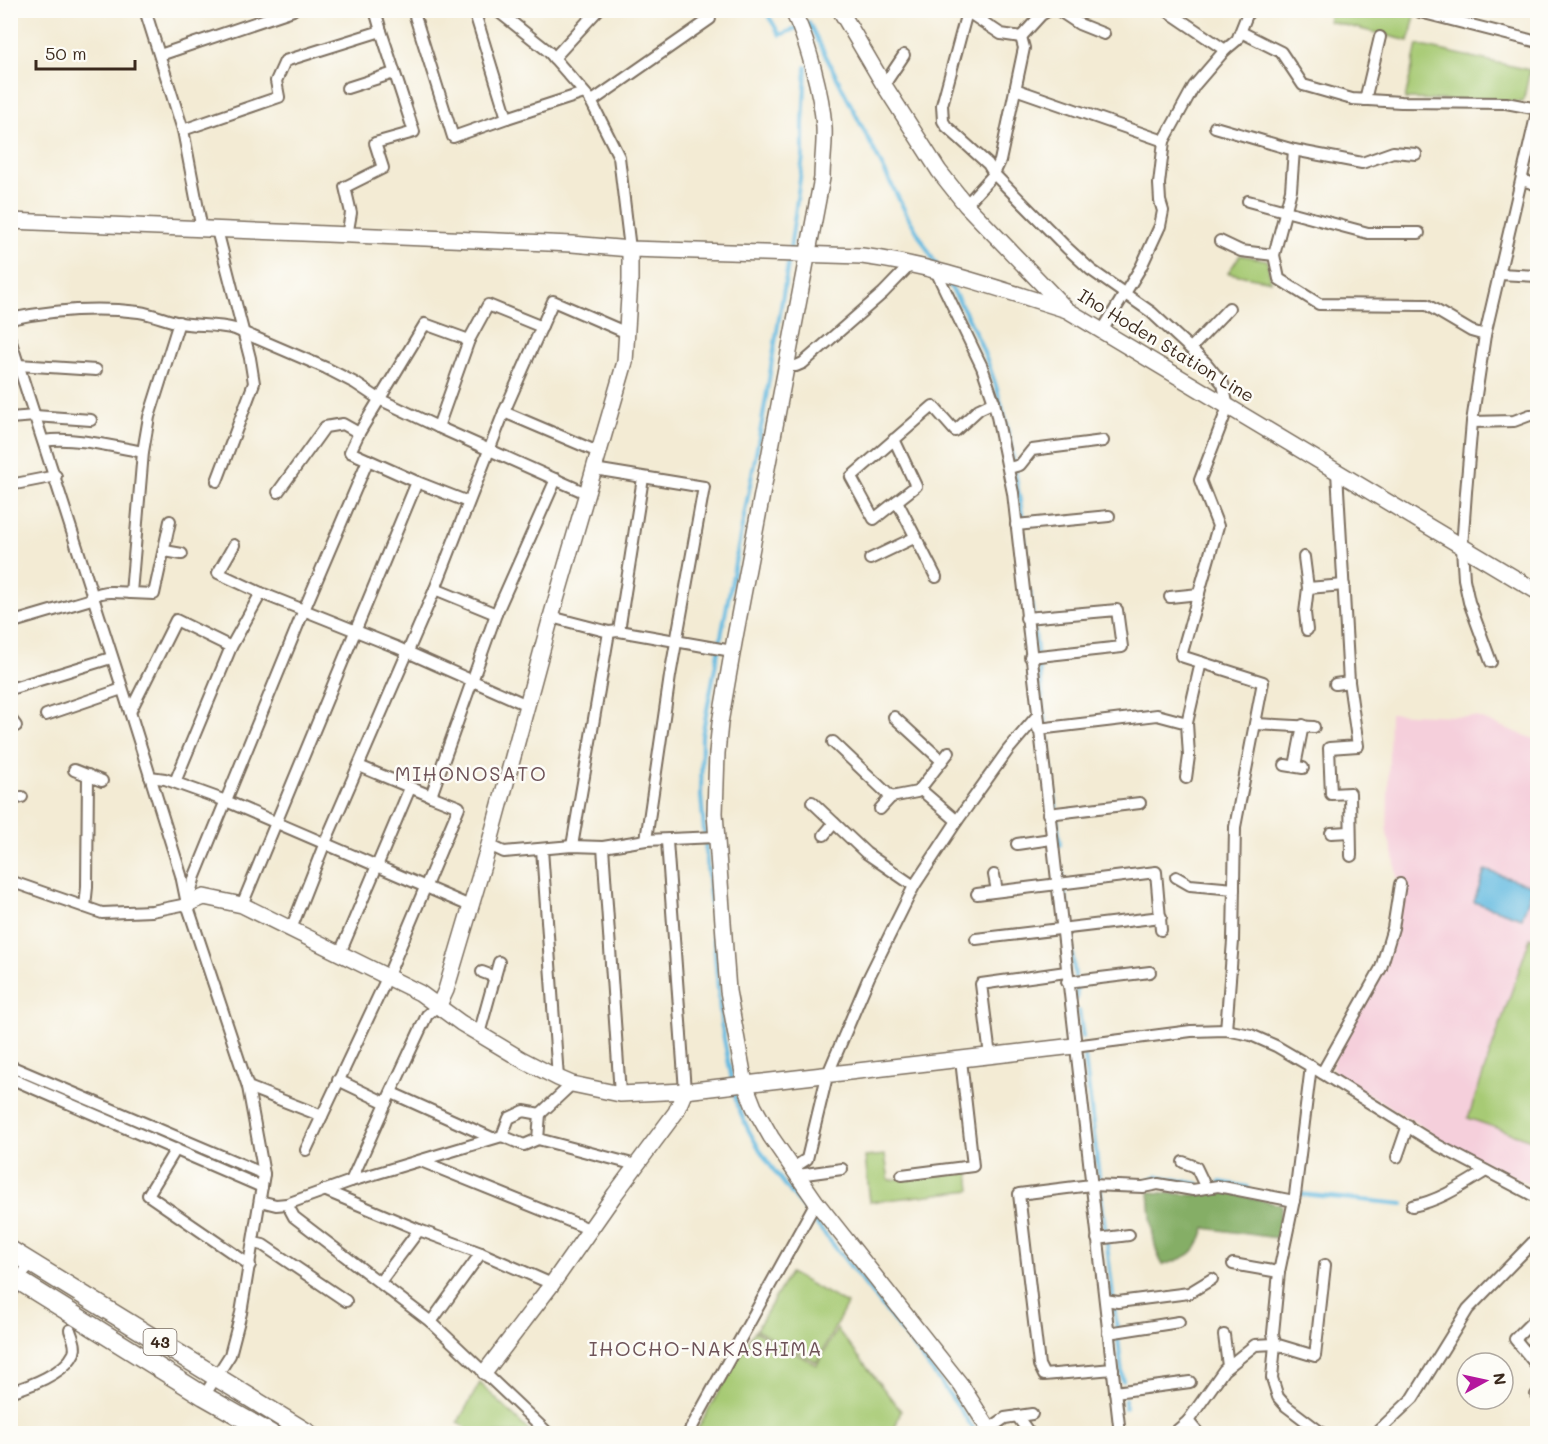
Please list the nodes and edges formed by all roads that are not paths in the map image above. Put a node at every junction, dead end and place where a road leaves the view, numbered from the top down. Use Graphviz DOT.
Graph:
graph roads {
  1 [pos="145,10"];
  2 [pos="293,10"];
  3 [pos="375,10"];
  4 [pos="412,10"];
  5 [pos="474,10"];
  6 [pos="494,10"];
  7 [pos="598,10"];
  8 [pos="697,10"];
  9 [pos="792,10"];
  10 [pos="840,10"];
  11 [pos="1048,10"];
  12 [pos="1058,10"];
  13 [pos="1166,10"];
  14 [pos="1249,10"];
  15 [pos="966,11"];
  16 [pos="1420,12"];
  17 [pos="381,31"];
  18 [pos="1241,32"];
  19 [pos="1104,34"];
  20 [pos="1021,37"];
  21 [pos="1380,37"];
  22 [pos="1538,42"];
  23 [pos="1225,50"];
  24 [pos="160,55"];
  25 [pos="904,55"];
  26 [pos="554,58"];
  27 [pos="394,73"];
  28 [pos="884,85"];
  29 [pos="348,88"];
  30 [pos="1015,89"];
  31 [pos="584,93"];
  32 [pos="1365,100"];
  33 [pos="591,102"];
  34 [pos="1537,109"];
  35 [pos="507,118"];
  36 [pos="1215,127"];
  37 [pos="183,130"];
  38 [pos="1164,141"];
  39 [pos="1534,147"];
  40 [pos="1294,150"];
  41 [pos="1416,154"];
  42 [pos="994,174"];
  43 [pos="1522,180"];
  44 [pos="1538,185"];
  45 [pos="1248,201"];
  46 [pos="966,205"];
  47 [pos="1286,211"];
  48 [pos="1401,220"];
  49 [pos="10,221"];
  50 [pos="1355,229"];
  51 [pos="210,230"];
  52 [pos="1402,233"];
  53 [pos="1419,233"];
  54 [pos="347,236"];
  55 [pos="1220,242"];
  56 [pos="1351,242"];
  57 [pos="630,249"];
  58 [pos="808,254"];
  59 [pos="1274,255"];
  60 [pos="912,263"];
  61 [pos="935,269"];
  62 [pos="1499,274"];
  63 [pos="1538,276"];
  64 [pos="1124,294"];
  65 [pos="1229,308"];
  66 [pos="1067,310"];
  67 [pos="10,319"];
  68 [pos="179,322"];
  69 [pos="213,325"];
  70 [pos="542,327"];
  71 [pos="1102,331"];
  72 [pos="243,332"];
  73 [pos="627,333"];
  74 [pos="1485,335"];
  75 [pos="209,337"];
  76 [pos="10,339"];
  77 [pos="469,340"];
  78 [pos="1191,348"];
  79 [pos="18,365"];
  80 [pos="787,366"];
  81 [pos="96,370"];
  82 [pos="379,399"];
  83 [pos="994,402"];
  84 [pos="1228,407"];
  85 [pos="504,412"];
  86 [pos="1538,415"];
  87 [pos="35,416"];
  88 [pos="10,418"];
  89 [pos="91,420"];
  90 [pos="1472,422"];
  91 [pos="438,427"];
  92 [pos="359,433"];
  93 [pos="894,439"];
  94 [pos="44,441"];
  95 [pos="1103,441"];
  96 [pos="490,449"];
  97 [pos="143,452"];
  98 [pos="598,452"];
  99 [pos="368,460"];
  100 [pos="1009,468"];
  101 [pos="594,469"];
  102 [pos="1337,472"];
  103 [pos="56,476"];
  104 [pos="643,478"];
  105 [pos="556,479"];
  106 [pos="217,480"];
  107 [pos="417,482"];
  108 [pos="10,485"];
  109 [pos="278,492"];
  110 [pos="586,493"];
  111 [pos="897,501"];
  112 [pos="468,502"];
  113 [pos="170,521"];
  114 [pos="1103,521"];
  115 [pos="1022,524"];
  116 [pos="916,537"];
  117 [pos="234,544"];
  118 [pos="1462,549"];
  119 [pos="165,551"];
  120 [pos="182,554"];
  121 [pos="1304,557"];
  122 [pos="870,559"];
  123 [pos="936,577"];
  124 [pos="1344,585"];
  125 [pos="1308,588"];
  126 [pos="435,589"];
  127 [pos="1538,592"];
  128 [pos="131,593"];
  129 [pos="261,593"];
  130 [pos="1199,594"];
  131 [pos="93,595"];
  132 [pos="1170,597"];
  133 [pos="304,610"];
  134 [pos="496,614"];
  135 [pos="551,617"];
  136 [pos="1026,618"];
  137 [pos="10,623"];
  138 [pos="355,630"];
  139 [pos="1307,630"];
  140 [pos="614,631"];
  141 [pos="676,642"];
  142 [pos="231,647"];
  143 [pos="732,651"];
  144 [pos="406,652"];
  145 [pos="1030,657"];
  146 [pos="111,658"];
  147 [pos="1201,662"];
  148 [pos="1491,663"];
  149 [pos="471,681"];
  150 [pos="1349,682"];
  151 [pos="1335,684"];
  152 [pos="10,689"];
  153 [pos="122,689"];
  154 [pos="527,705"];
  155 [pos="130,712"];
  156 [pos="46,715"];
  157 [pos="912,716"];
  158 [pos="1037,716"];
  159 [pos="894,717"];
  160 [pos="1187,723"];
  161 [pos="1256,724"];
  162 [pos="903,726"];
  163 [pos="1038,729"];
  164 [pos="849,740"];
  165 [pos="949,752"];
  166 [pos="942,761"];
  167 [pos="359,766"];
  168 [pos="1294,766"];
  169 [pos="74,770"];
  170 [pos="88,776"];
  171 [pos="150,777"];
  172 [pos="1186,778"];
  173 [pos="102,781"];
  174 [pos="175,782"];
  175 [pos="410,788"];
  176 [pos="920,789"];
  177 [pos="431,796"];
  178 [pos="22,797"];
  179 [pos="891,797"];
  180 [pos="10,800"];
  181 [pos="226,801"];
  182 [pos="812,801"];
  183 [pos="1140,803"];
  184 [pos="880,809"];
  185 [pos="1048,814"];
  186 [pos="957,820"];
  187 [pos="275,823"];
  188 [pos="834,823"];
  189 [pos="1350,832"];
  190 [pos="1331,833"];
  191 [pos="824,834"];
  192 [pos="717,837"];
  193 [pos="1051,839"];
  194 [pos="646,840"];
  195 [pos="667,841"];
  196 [pos="1017,844"];
  197 [pos="324,845"];
  198 [pos="489,845"];
  199 [pos="572,846"];
  200 [pos="603,847"];
  201 [pos="542,849"];
  202 [pos="1351,856"];
  203 [pos="376,866"];
  204 [pos="994,875"];
  205 [pos="1176,877"];
  206 [pos="10,881"];
  207 [pos="1056,884"];
  208 [pos="1400,884"];
  209 [pos="914,886"];
  210 [pos="426,888"];
  211 [pos="1234,889"];
  212 [pos="997,891"];
  213 [pos="977,894"];
  214 [pos="187,904"];
  215 [pos="242,904"];
  216 [pos="470,906"];
  217 [pos="84,907"];
  218 [pos="1161,917"];
  219 [pos="291,929"];
  220 [pos="1061,929"];
  221 [pos="1161,930"];
  222 [pos="976,939"];
  223 [pos="340,953"];
  224 [pos="499,962"];
  225 [pos="482,972"];
  226 [pos="1150,972"];
  227 [pos="495,977"];
  228 [pos="387,978"];
  229 [pos="1071,979"];
  230 [pos="439,1005"];
  231 [pos="1226,1030"];
  232 [pos="479,1034"];
  233 [pos="1074,1046"];
  234 [pos="990,1056"];
  235 [pos="961,1060"];
  236 [pos="10,1066"];
  237 [pos="1311,1066"];
  238 [pos="1322,1072"];
  239 [pos="827,1076"];
  240 [pos="19,1078"];
  241 [pos="338,1080"];
  242 [pos="565,1081"];
  243 [pos="745,1084"];
  244 [pos="248,1087"];
  245 [pos="685,1091"];
  246 [pos="392,1093"];
  247 [pos="620,1094"];
  248 [pos="386,1103"];
  249 [pos="540,1114"];
  250 [pos="322,1116"];
  251 [pos="134,1125"];
  252 [pos="1408,1125"];
  253 [pos="497,1137"];
  254 [pos="538,1139"];
  255 [pos="176,1149"];
  256 [pos="306,1150"];
  257 [pos="1397,1157"];
  258 [pos="421,1161"];
  259 [pos="1183,1162"];
  260 [pos="636,1166"];
  261 [pos="842,1169"];
  262 [pos="1486,1171"];
  263 [pos="796,1172"];
  264 [pos="264,1174"];
  265 [pos="903,1175"];
  266 [pos="351,1181"];
  267 [pos="1091,1185"];
  268 [pos="262,1187"];
  269 [pos="1206,1188"];
  270 [pos="324,1190"];
  271 [pos="1538,1198"];
  272 [pos="1294,1201"];
  273 [pos="260,1202"];
  274 [pos="816,1202"];
  275 [pos="287,1204"];
  276 [pos="1412,1206"];
  277 [pos="590,1229"];
  278 [pos="419,1230"];
  279 [pos="1129,1235"];
  280 [pos="1538,1237"];
  281 [pos="1097,1239"];
  282 [pos="254,1243"];
  283 [pos="10,1250"];
  284 [pos="481,1254"];
  285 [pos="30,1262"];
  286 [pos="1233,1264"];
  287 [pos="250,1265"];
  288 [pos="1325,1265"];
  289 [pos="1279,1272"];
  290 [pos="1212,1280"];
  291 [pos="380,1282"];
  292 [pos="13,1283"];
  293 [pos="552,1284"];
  294 [pos="346,1301"];
  295 [pos="1111,1301"];
  296 [pos="1538,1316"];
  297 [pos="431,1322"];
  298 [pos="1179,1322"];
  299 [pos="70,1330"];
  300 [pos="1114,1332"];
  301 [pos="1224,1335"];
  302 [pos="1275,1344"];
  303 [pos="1228,1366"];
  304 [pos="1538,1367"];
  305 [pos="1113,1369"];
  306 [pos="485,1372"];
  307 [pos="218,1377"];
  308 [pos="1190,1382"];
  309 [pos="1121,1391"];
  310 [pos="10,1392"];
  311 [pos="204,1396"];
  312 [pos="1032,1414"];
  313 [pos="1017,1416"];
  314 [pos="1188,1422"];
  315 [pos="991,1431"];
  316 [pos="271,1434"];
  317 [pos="309,1434"];
  318 [pos="549,1434"];
  319 [pos="688,1434"];
  320 [pos="1030,1434"];
  321 [pos="1120,1434"];
  322 [pos="1173,1434"];
  323 [pos="1199,1434"];
  324 [pos="1323,1434"];
  325 [pos="1375,1434"];
  1 -- 24 [label="street"];
  2 -- 24 [label="street"];
  3 -- 17 [label="street"];
  4 -- 35 [label="street"];
  5 -- 35 [label="street"];
  6 -- 26 [label="street"];
  7 -- 26 [label="street"];
  8 -- 33 [label="street"];
  9 -- 58 [label="street"];
  10 -- 28 [label="street, Iho Hoden Station Line"];
  11 -- 20 [label="street"];
  12 -- 19 [label="street"];
  13 -- 23 [label="street"];
  14 -- 18 [label="street"];
  15 -- 20 [label="street"];
  15 -- 42 [label="street"];
  16 -- 22 [label="street"];
  17 -- 27 [label="street"];
  17 -- 37 [label="street"];
  18 -- 23 [label="street"];
  18 -- 32 [label="street"];
  20 -- 30 [label="street"];
  21 -- 32 [label="street"];
  23 -- 38 [label="street"];
  24 -- 37 [label="street"];
  25 -- 28 [label="street"];
  26 -- 31 [label="street"];
  27 -- 29 [label="street"];
  27 -- 54 [label="street"];
  28 -- 46 [label="street, Iho Hoden Station Line"];
  30 -- 38 [label="street"];
  30 -- 42 [label="street"];
  31 -- 33 [label="street"];
  31 -- 35 [label="street"];
  32 -- 34 [label="street"];
  33 -- 57 [label="street"];
  34 -- 39 [label="street"];
  36 -- 40 [label="street"];
  37 -- 51 [label="street"];
  38 -- 64 [label="street"];
  39 -- 43 [label="street"];
  40 -- 41 [label="street"];
  40 -- 47 [label="street"];
  42 -- 46 [label="street"];
  42 -- 64 [label="street"];
  43 -- 44 [label="street"];
  43 -- 62 [label="street"];
  45 -- 47 [label="street"];
  46 -- 66 [label="street, Iho Hoden Station Line"];
  47 -- 50 [label="street"];
  47 -- 59 [label="street"];
  48 -- 52 [label="street"];
  49 -- 51 [label="street"];
  50 -- 52 [label="street"];
  50 -- 56 [label="street"];
  51 -- 54 [label="street"];
  51 -- 72 [label="street"];
  52 -- 53 [label="street"];
  54 -- 57 [label="street"];
  55 -- 59 [label="street"];
  57 -- 58 [label="street"];
  57 -- 73 [label="street"];
  58 -- 60 [label="street"];
  58 -- 80 [label="street"];
  59 -- 74 [label="street"];
  60 -- 61 [label="street"];
  60 -- 80 [label="street"];
  61 -- 66 [label="street"];
  61 -- 83 [label="street"];
  62 -- 63 [label="street"];
  62 -- 74 [label="street"];
  64 -- 71 [label="street"];
  64 -- 78 [label="street"];
  65 -- 78 [label="street"];
  66 -- 71 [label="street, Iho Hoden Station Line"];
  67 -- 68 [label="street"];
  68 -- 69 [label="street"];
  68 -- 97 [label="street"];
  69 -- 72 [label="street"];
  69 -- 75 [label="street"];
  70 -- 73 [label="street"];
  70 -- 77 [label="street"];
  70 -- 85 [label="street"];
  71 -- 84 [label="street, Iho Hoden Station Line"];
  72 -- 82 [label="street"];
  72 -- 106 [label="street"];
  73 -- 98 [label="street"];
  74 -- 90 [label="street"];
  76 -- 79 [label="street"];
  77 -- 82 [label="street"];
  77 -- 91 [label="street"];
  78 -- 84 [label="street"];
  79 -- 81 [label="street"];
  79 -- 87 [label="street"];
  80 -- 143 [label="street"];
  82 -- 91 [label="street"];
  82 -- 92 [label="street"];
  83 -- 93 [label="street"];
  83 -- 100 [label="street"];
  84 -- 102 [label="street, Iho Hoden Station Line"];
  84 -- 130 [label="street"];
  85 -- 96 [label="street"];
  85 -- 98 [label="street"];
  86 -- 90 [label="street"];
  87 -- 88 [label="street"];
  87 -- 89 [label="street"];
  87 -- 94 [label="street"];
  90 -- 118 [label="street"];
  91 -- 96 [label="street"];
  92 -- 99 [label="street"];
  92 -- 109 [label="street"];
  93 -- 111 [label="street"];
  93 -- 111 [label="street"];
  94 -- 97 [label="street"];
  94 -- 103 [label="street"];
  95 -- 100 [label="street"];
  96 -- 105 [label="street"];
  96 -- 112 [label="street"];
  97 -- 128 [label="street"];
  98 -- 101 [label="street"];
  99 -- 107 [label="street"];
  99 -- 133 [label="street"];
  100 -- 115 [label="street"];
  101 -- 104 [label="street"];
  101 -- 110 [label="street"];
  102 -- 118 [label="street, Iho Hoden Station Line"];
  102 -- 124 [label="street"];
  103 -- 108 [label="street"];
  103 -- 131 [label="street"];
  104 -- 140 [label="street"];
  104 -- 141 [label="street"];
  105 -- 110 [label="street"];
  105 -- 134 [label="street"];
  107 -- 112 [label="street"];
  107 -- 138 [label="street"];
  110 -- 135 [label="street"];
  111 -- 116 [label="street"];
  112 -- 126 [label="street"];
  113 -- 119 [label="street"];
  114 -- 115 [label="street"];
  115 -- 136 [label="street"];
  116 -- 122 [label="street"];
  116 -- 123 [label="street"];
  117 -- 129 [label="street"];
  118 -- 127 [label="street, Iho Hoden Station Line"];
  118 -- 148 [label="street"];
  119 -- 120 [label="street"];
  119 -- 128 [label="street"];
  121 -- 125 [label="street"];
  124 -- 125 [label="street"];
  124 -- 150 [label="street"];
  125 -- 139 [label="street"];
  126 -- 134 [label="street"];
  126 -- 144 [label="street"];
  128 -- 131 [label="street"];
  129 -- 133 [label="street"];
  129 -- 142 [label="street"];
  130 -- 132 [label="street"];
  130 -- 147 [label="street"];
  131 -- 137 [label="street"];
  131 -- 146 [label="street"];
  133 -- 138 [label="street"];
  133 -- 181 [label="street"];
  134 -- 149 [label="street"];
  135 -- 140 [label="street"];
  135 -- 154 [label="street"];
  136 -- 145 [label="street"];
  136 -- 145 [label="street"];
  138 -- 144 [label="street"];
  138 -- 187 [label="street"];
  140 -- 141 [label="street"];
  140 -- 199 [label="street"];
  141 -- 143 [label="street"];
  141 -- 194 [label="street"];
  142 -- 155 [label="street"];
  142 -- 174 [label="street"];
  143 -- 192 [label="street"];
  144 -- 149 [label="street"];
  144 -- 167 [label="street"];
  145 -- 158 [label="street"];
  146 -- 152 [label="street"];
  146 -- 153 [label="street"];
  147 -- 160 [label="street"];
  147 -- 161 [label="street"];
  149 -- 154 [label="street"];
  149 -- 177 [label="street"];
  150 -- 151 [label="street"];
  150 -- 189 [label="street"];
  153 -- 155 [label="street"];
  153 -- 156 [label="street"];
  154 -- 198 [label="street"];
  155 -- 171 [label="street"];
  157 -- 162 [label="street"];
  158 -- 163 [label="street"];
  158 -- 186 [label="street"];
  159 -- 162 [label="street"];
  160 -- 163 [label="street"];
  160 -- 172 [label="street"];
  161 -- 168 [label="street"];
  161 -- 211 [label="street"];
  162 -- 166 [label="street"];
  163 -- 185 [label="street"];
  164 -- 179 [label="street"];
  165 -- 166 [label="street"];
  166 -- 176 [label="street"];
  167 -- 175 [label="street"];
  167 -- 197 [label="street"];
  169 -- 170 [label="street"];
  170 -- 173 [label="street"];
  170 -- 217 [label="street"];
  171 -- 174 [label="street"];
  171 -- 214 [label="street"];
  174 -- 181 [label="street"];
  175 -- 177 [label="street"];
  175 -- 203 [label="street"];
  176 -- 179 [label="street"];
  176 -- 186 [label="street"];
  177 -- 210 [label="street"];
  178 -- 180 [label="street"];
  179 -- 184 [label="street"];
  181 -- 187 [label="street"];
  181 -- 214 [label="street"];
  182 -- 188 [label="street"];
  183 -- 185 [label="street"];
  185 -- 193 [label="street"];
  186 -- 209 [label="street"];
  187 -- 197 [label="street"];
  187 -- 215 [label="street"];
  188 -- 191 [label="street"];
  188 -- 209 [label="street"];
  189 -- 190 [label="street"];
  189 -- 202 [label="street"];
  192 -- 195 [label="street"];
  192 -- 243 [label="street"];
  193 -- 196 [label="street"];
  193 -- 207 [label="street"];
  194 -- 195 [label="street"];
  194 -- 200 [label="street"];
  195 -- 245 [label="street"];
  197 -- 203 [label="street"];
  197 -- 219 [label="street"];
  198 -- 201 [label="street"];
  198 -- 216 [label="street"];
  199 -- 200 [label="street"];
  199 -- 201 [label="street"];
  200 -- 247 [label="street"];
  201 -- 242 [label="street"];
  203 -- 210 [label="street"];
  203 -- 223 [label="street"];
  204 -- 212 [label="street"];
  205 -- 211 [label="street"];
  206 -- 217 [label="street"];
  207 -- 212 [label="street"];
  207 -- 218 [label="street"];
  207 -- 220 [label="street"];
  208 -- 238 [label="street"];
  209 -- 239 [label="street"];
  210 -- 216 [label="street"];
  210 -- 228 [label="street"];
  211 -- 231 [label="street"];
  212 -- 213 [label="street"];
  214 -- 215 [label="street"];
  214 -- 217 [label="street"];
  214 -- 244 [label="street"];
  215 -- 219 [label="street"];
  216 -- 230 [label="street"];
  218 -- 220 [label="street"];
  218 -- 221 [label="street"];
  219 -- 223 [label="street"];
  220 -- 222 [label="street"];
  220 -- 229 [label="street"];
  223 -- 228 [label="street"];
  224 -- 227 [label="street"];
  225 -- 227 [label="street"];
  226 -- 229 [label="street"];
  227 -- 232 [label="street"];
  228 -- 230 [label="street"];
  228 -- 241 [label="street"];
  229 -- 233 [label="street"];
  229 -- 234 [label="street"];
  230 -- 232 [label="street"];
  230 -- 246 [label="street"];
  231 -- 233 [label="street"];
  231 -- 237 [label="street"];
  232 -- 242 [label="street"];
  233 -- 234 [label="street"];
  233 -- 267 [label="street"];
  234 -- 235 [label="street"];
  235 -- 239 [label="street"];
  235 -- 265 [label="street"];
  236 -- 240 [label="street"];
  237 -- 238 [label="street"];
  237 -- 272 [label="street"];
  238 -- 252 [label="street"];
  239 -- 243 [label="street"];
  239 -- 263 [label="street"];
  240 -- 251 [label="street"];
  241 -- 248 [label="street"];
  241 -- 250 [label="street"];
  242 -- 247 [label="street"];
  242 -- 249 [label="street"];
  243 -- 245 [label="street"];
  243 -- 263 [label="street"];
  244 -- 250 [label="street"];
  244 -- 264 [label="street"];
  245 -- 247 [label="street"];
  245 -- 260 [label="street"];
  246 -- 248 [label="street"];
  246 -- 253 [label="street"];
  248 -- 266 [label="street"];
  249 -- 253 [label="street"];
  249 -- 254 [label="street"];
  250 -- 256 [label="street"];
  251 -- 255 [label="street"];
  251 -- 264 [label="street"];
  252 -- 257 [label="street"];
  252 -- 262 [label="street"];
  253 -- 254 [label="street"];
  253 -- 258 [label="street"];
  254 -- 260 [label="street"];
  255 -- 268 [label="street"];
  255 -- 287 [label="street"];
  258 -- 266 [label="street"];
  258 -- 277 [label="street"];
  259 -- 269 [label="street"];
  260 -- 277 [label="street"];
  261 -- 263 [label="street"];
  262 -- 271 [label="street"];
  262 -- 276 [label="street"];
  263 -- 274 [label="street"];
  264 -- 268 [label="street"];
  266 -- 270 [label="street"];
  267 -- 269 [label="street"];
  267 -- 281 [label="street"];
  267 -- 305 [label="street"];
  268 -- 273 [label="street"];
  269 -- 272 [label="street"];
  270 -- 275 [label="street"];
  270 -- 278 [label="street"];
  272 -- 289 [label="street"];
  273 -- 275 [label="street"];
  273 -- 282 [label="street"];
  274 -- 315 [label="street"];
  274 -- 319 [label="street"];
  275 -- 291 [label="street"];
  277 -- 293 [label="street"];
  278 -- 284 [label="street"];
  278 -- 291 [label="street"];
  279 -- 281 [label="street"];
  280 -- 325 [label="street"];
  281 -- 295 [label="street"];
  282 -- 287 [label="street"];
  282 -- 294 [label="street"];
  283 -- 285 [label="main road, 43"];
  284 -- 293 [label="street"];
  284 -- 297 [label="street"];
  285 -- 292 [label="street"];
  285 -- 307 [label="main road, 43"];
  286 -- 289 [label="street"];
  287 -- 307 [label="street"];
  288 -- 302 [label="street"];
  289 -- 302 [label="street"];
  290 -- 295 [label="street"];
  291 -- 297 [label="street"];
  292 -- 311 [label="main road, 43"];
  293 -- 306 [label="street"];
  295 -- 300 [label="street"];
  296 -- 304 [label="street"];
  297 -- 306 [label="street"];
  298 -- 300 [label="street"];
  299 -- 310 [label="street"];
  300 -- 305 [label="street"];
  301 -- 303 [label="street"];
  302 -- 303 [label="street"];
  302 -- 324 [label="street"];
  303 -- 314 [label="street"];
  305 -- 309 [label="street"];
  306 -- 318 [label="street"];
  307 -- 311 [label="street"];
  307 -- 317 [label="main road, 43"];
  308 -- 309 [label="street"];
  309 -- 321 [label="street"];
  311 -- 316 [label="main road, 43"];
  312 -- 313 [label="street"];
  313 -- 315 [label="street"];
  313 -- 320 [label="street"];
  314 -- 322 [label="street"];
  314 -- 323 [label="street"];
}
